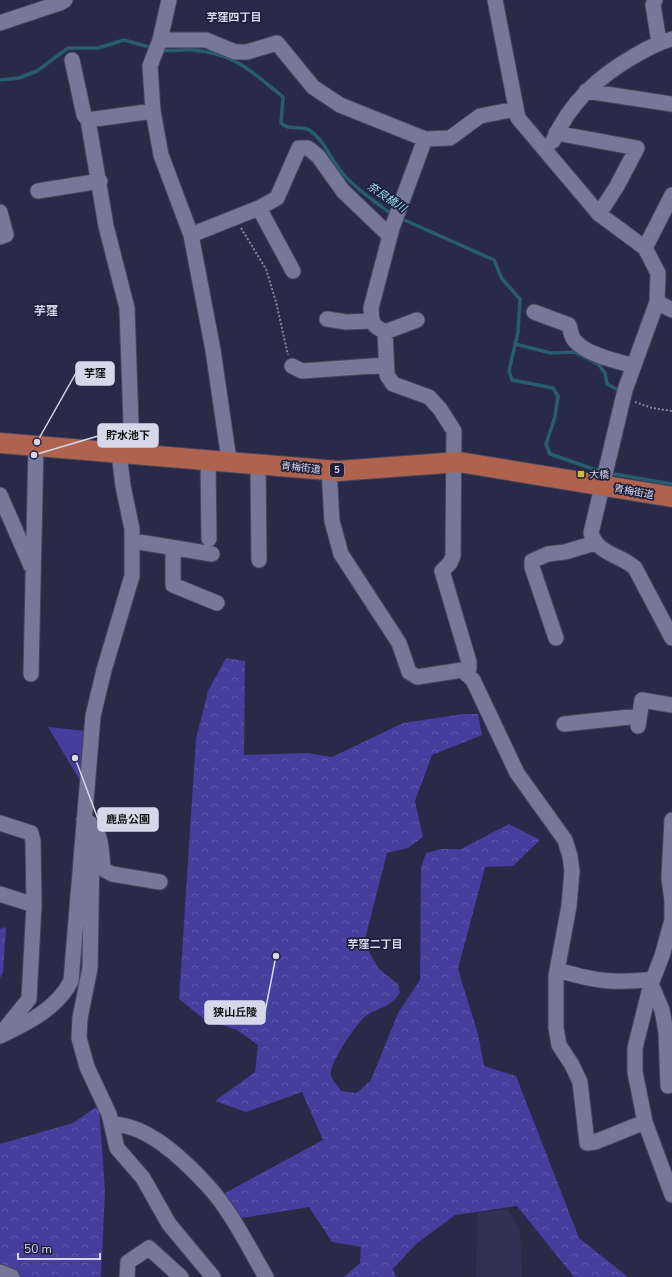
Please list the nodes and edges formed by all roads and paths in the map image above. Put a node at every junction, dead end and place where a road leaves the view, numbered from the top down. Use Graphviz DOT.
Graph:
graph roads {
  1 [pos="65,0"];
  2 [pos="169,0"];
  3 [pos="495,0"];
  4 [pos="655,0"];
  5 [pos="0,23"];
  6 [pos="665,41"];
  7 [pos="158,46"];
  8 [pos="72,60"];
  9 [pos="586,91"];
  10 [pos="672,104"];
  11 [pos="516,109"];
  12 [pos="153,111"];
  13 [pos="88,120"];
  14 [pos="556,133"];
  15 [pos="425,139"];
  16 [pos="550,158"];
  17 [pos="100,181"];
  18 [pos="38,191"];
  19 [pos="671,201"];
  20 [pos="259,208"];
  21 [pos="0,212"];
  22 [pos="599,214"];
  23 [pos="235,218"];
  24 [pos="394,223"];
  25 [pos="191,235"];
  26 [pos="3,236"];
  27 [pos="645,248"];
  28 [pos="293,271"];
  29 [pos="657,302"];
  30 [pos="672,310"];
  31 [pos="534,312"];
  32 [pos="327,319"];
  33 [pos="418,320"];
  34 [pos="372,321"];
  35 [pos="385,332"];
  36 [pos="386,365"];
  37 [pos="292,366"];
  38 [pos="634,366"];
  39 [pos="625,394"];
  40 [pos="672,411"];
  41 [pos="0,443"];
  42 [pos="36,446"];
  43 [pos="126,453"];
  44 [pos="208,459"];
  45 [pos="229,460"];
  46 [pos="454,461"];
  47 [pos="258,463"];
  48 [pos="329,470"];
  49 [pos="604,476"];
  50 [pos="0,495"];
  51 [pos="672,497"];
  52 [pos="133,541"];
  53 [pos="595,542"];
  54 [pos="173,548"];
  55 [pos="259,560"];
  56 [pos="33,570"];
  57 [pos="218,603"];
  58 [pos="556,638"];
  59 [pos="672,638"];
  60 [pos="31,674"];
  61 [pos="466,674"];
  62 [pos="672,705"];
  63 [pos="564,724"];
  64 [pos="672,820"];
  65 [pos="0,824"];
  66 [pos="84,826"];
  67 [pos="671,840"];
  68 [pos="160,882"];
  69 [pos="0,894"];
  70 [pos="34,905"];
  71 [pos="558,970"];
  72 [pos="652,982"];
  73 [pos="0,1035"];
  74 [pos="668,1086"];
  75 [pos="644,1122"];
  76 [pos="112,1124"];
  77 [pos="672,1194"];
  78 [pos="0,1272"];
  79 [pos="129,1276"];
  80 [pos="12,1277"];
  81 [pos="181,1277"];
  82 [pos="213,1277"];
  83 [pos="266,1277"];
  1 -- 5 [label="street"];
  2 -- 7 [label="street"];
  3 -- 11 [label="street"];
  4 -- 6 [label="street"];
  6 -- 9 [label="street"];
  7 -- 12 [label="street"];
  7 -- 15 [label="street"];
  8 -- 13 [label="street"];
  9 -- 10 [label="street"];
  9 -- 14 [label="street"];
  11 -- 15 [label="street"];
  11 -- 16 [label="street"];
  12 -- 13 [label="street"];
  12 -- 25 [label="street"];
  13 -- 17 [label="street"];
  14 -- 16 [label="street"];
  14 -- 22 [label="street"];
  15 -- 24 [label="street"];
  16 -- 22 [label="street"];
  17 -- 18 [label="street"];
  17 -- 43 [label="street"];
  19 -- 27 [label="street"];
  20 -- 23 [label="street"];
  20 -- 24 [label="street"];
  20 -- 28 [label="street"];
  21 -- 26 [label="street"];
  22 -- 27 [label="street"];
  23 -- 25 [label="street"];
  23 -- 37 [label="path"];
  24 -- 34 [label="street"];
  25 -- 45 [label="street"];
  27 -- 29 [label="street"];
  29 -- 30 [label="street"];
  29 -- 38 [label="street"];
  31 -- 38 [label="street"];
  32 -- 34 [label="street"];
  33 -- 35 [label="street"];
  34 -- 35 [label="street"];
  35 -- 36 [label="street"];
  36 -- 37 [label="street"];
  36 -- 46 [label="street"];
  38 -- 39 [label="street"];
  39 -- 40 [label="path"];
  39 -- 49 [label="street"];
  41 -- 42 [label="main road, 青梅街道 / 5"];
  42 -- 43 [label="main road, 青梅街道 / 5"];
  42 -- 56 [label="street"];
  43 -- 44 [label="main road, 青梅街道 / 5"];
  43 -- 52 [label="street"];
  44 -- 45 [label="main road, 青梅街道 / 5"];
  44 -- 54 [label="street"];
  45 -- 47 [label="main road, 青梅街道 / 5"];
  46 -- 48 [label="main road, 青梅街道 / 5"];
  46 -- 49 [label="main road, 青梅街道 / 5"];
  46 -- 61 [label="street"];
  47 -- 48 [label="main road, 青梅街道 / 5"];
  47 -- 55 [label="street"];
  48 -- 61 [label="street"];
  49 -- 51 [label="main road, 青梅街道 / 5"];
  49 -- 53 [label="street"];
  50 -- 56 [label="street"];
  52 -- 54 [label="street"];
  52 -- 66 [label="street"];
  53 -- 58 [label="street"];
  53 -- 59 [label="street"];
  54 -- 57 [label="street"];
  56 -- 60 [label="street"];
  61 -- 71 [label="street"];
  62 -- 63 [label="street"];
  64 -- 67 [label="street"];
  65 -- 70 [label="street"];
  66 -- 68 [label="street"];
  66 -- 73 [label="street"];
  66 -- 76 [label="street"];
  67 -- 72 [label="street"];
  69 -- 70 [label="street"];
  70 -- 73 [label="street"];
  71 -- 72 [label="street"];
  71 -- 75 [label="street"];
  72 -- 74 [label="street"];
  72 -- 75 [label="street"];
  75 -- 77 [label="street"];
  76 -- 82 [label="street"];
  76 -- 83 [label="street"];
  78 -- 80 [label="street"];
  79 -- 81 [label="street"];
}
